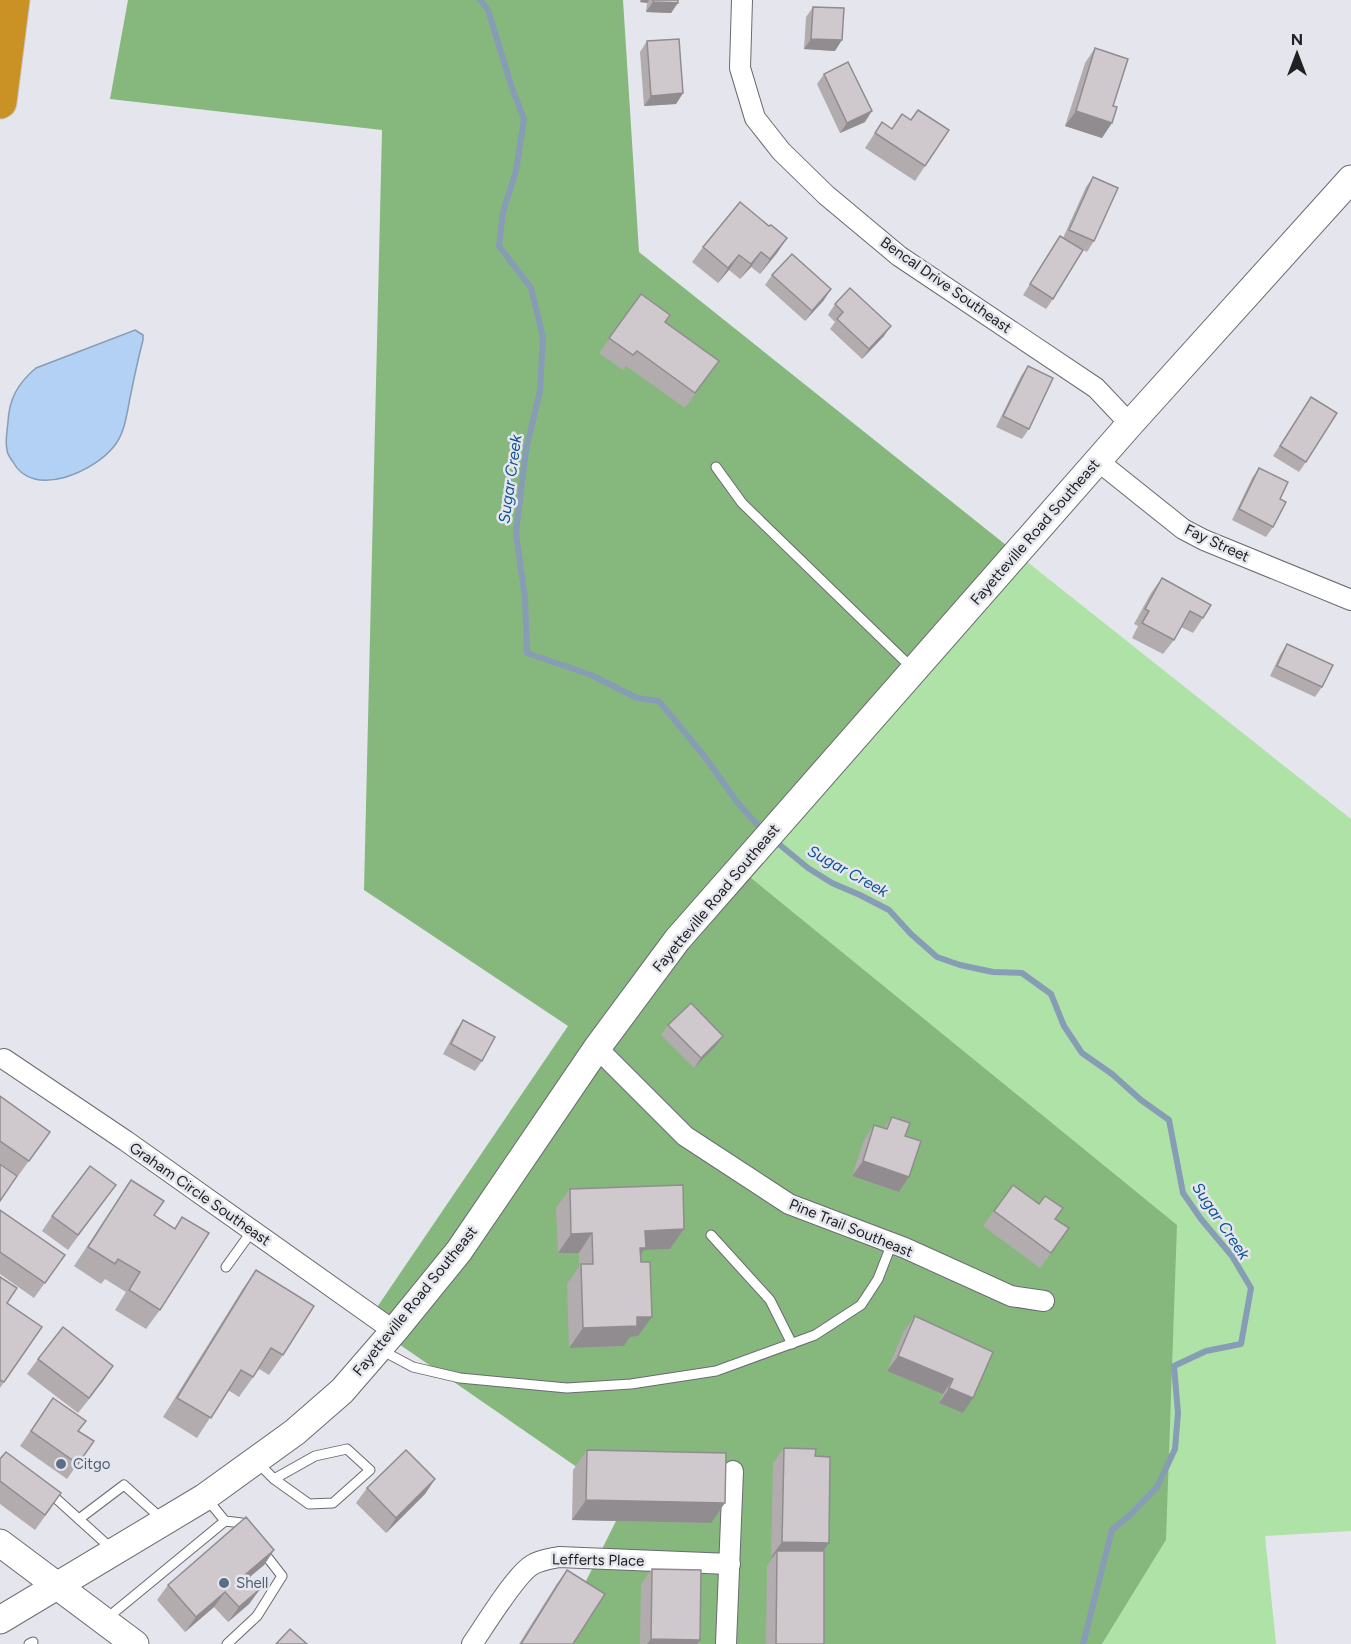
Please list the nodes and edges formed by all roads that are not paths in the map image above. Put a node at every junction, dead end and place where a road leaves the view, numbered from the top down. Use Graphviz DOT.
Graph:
graph roads {
  1 [pos="13,0"];
  2 [pos="742,0"];
  3 [pos="0,102"];
  4 [pos="1351,178"];
  5 [pos="1130,424"];
  6 [pos="1098,461"];
  7 [pos="716,467"];
  8 [pos="1351,600"];
  9 [pos="914,670"];
  10 [pos="597,1048"];
  11 [pos="4,1059"];
  12 [pos="252,1231"];
  13 [pos="711,1235"];
  14 [pos="892,1244"];
  15 [pos="226,1267"];
  16 [pos="1044,1301"];
  17 [pos="387,1340"];
  18 [pos="792,1344"];
  19 [pos="265,1470"];
  20 [pos="733,1471"];
  21 [pos="50,1493"];
  22 [pos="205,1497"];
  23 [pos="79,1520"];
  24 [pos="225,1521"];
  25 [pos="165,1522"];
  26 [pos="0,1543"];
  27 [pos="115,1552"];
  28 [pos="730,1564"];
  29 [pos="58,1586"];
  30 [pos="0,1620"];
  31 [pos="104,1621"];
  32 [pos="135,1644"];
  33 [pos="227,1644"];
  34 [pos="472,1644"];
  35 [pos="726,1644"];
  1 -- 3 [label="highway"];
  2 -- 5 [label="street, Bencal Drive Southeast"];
  4 -- 5 [label="street, Fayetteville Road Southeast"];
  5 -- 6 [label="street, Fayetteville Road Southeast"];
  6 -- 8 [label="street, Fay Street"];
  6 -- 9 [label="street, Fayetteville Road Southeast"];
  7 -- 9 [label="lane"];
  9 -- 10 [label="street, Fayetteville Road Southeast"];
  10 -- 14 [label="street, Pine Trail Southeast"];
  10 -- 17 [label="street, Fayetteville Road Southeast"];
  11 -- 12 [label="street, Graham Circle Southeast"];
  12 -- 15 [label="lane"];
  12 -- 17 [label="street, Graham Circle Southeast"];
  13 -- 18 [label="lane"];
  14 -- 16 [label="street, Pine Trail Southeast"];
  14 -- 18 [label="lane"];
  17 -- 18 [label="lane"];
  17 -- 19 [label="street, Fayetteville Road Southeast"];
  19 -- 19 [label="lane"];
  19 -- 22 [label="street, Fayetteville Road Southeast"];
  20 -- 28 [label="street"];
  21 -- 23 [label="lane"];
  22 -- 24 [label="lane"];
  22 -- 25 [label="street, Fayetteville Road Southeast"];
  23 -- 25 [label="lane"];
  23 -- 27 [label="lane"];
  24 -- 31 [label="lane"];
  24 -- 33 [label="lane"];
  25 -- 27 [label="street, Fayetteville Road Southeast"];
  26 -- 29 [label="street"];
  27 -- 29 [label="street, Fayetteville Road Southeast"];
  28 -- 34 [label="street, Lefferts Place"];
  28 -- 35 [label="street"];
  29 -- 30 [label="street, Fayetteville Road Southeast"];
  29 -- 31 [label="street"];
  31 -- 32 [label="street"];
}
